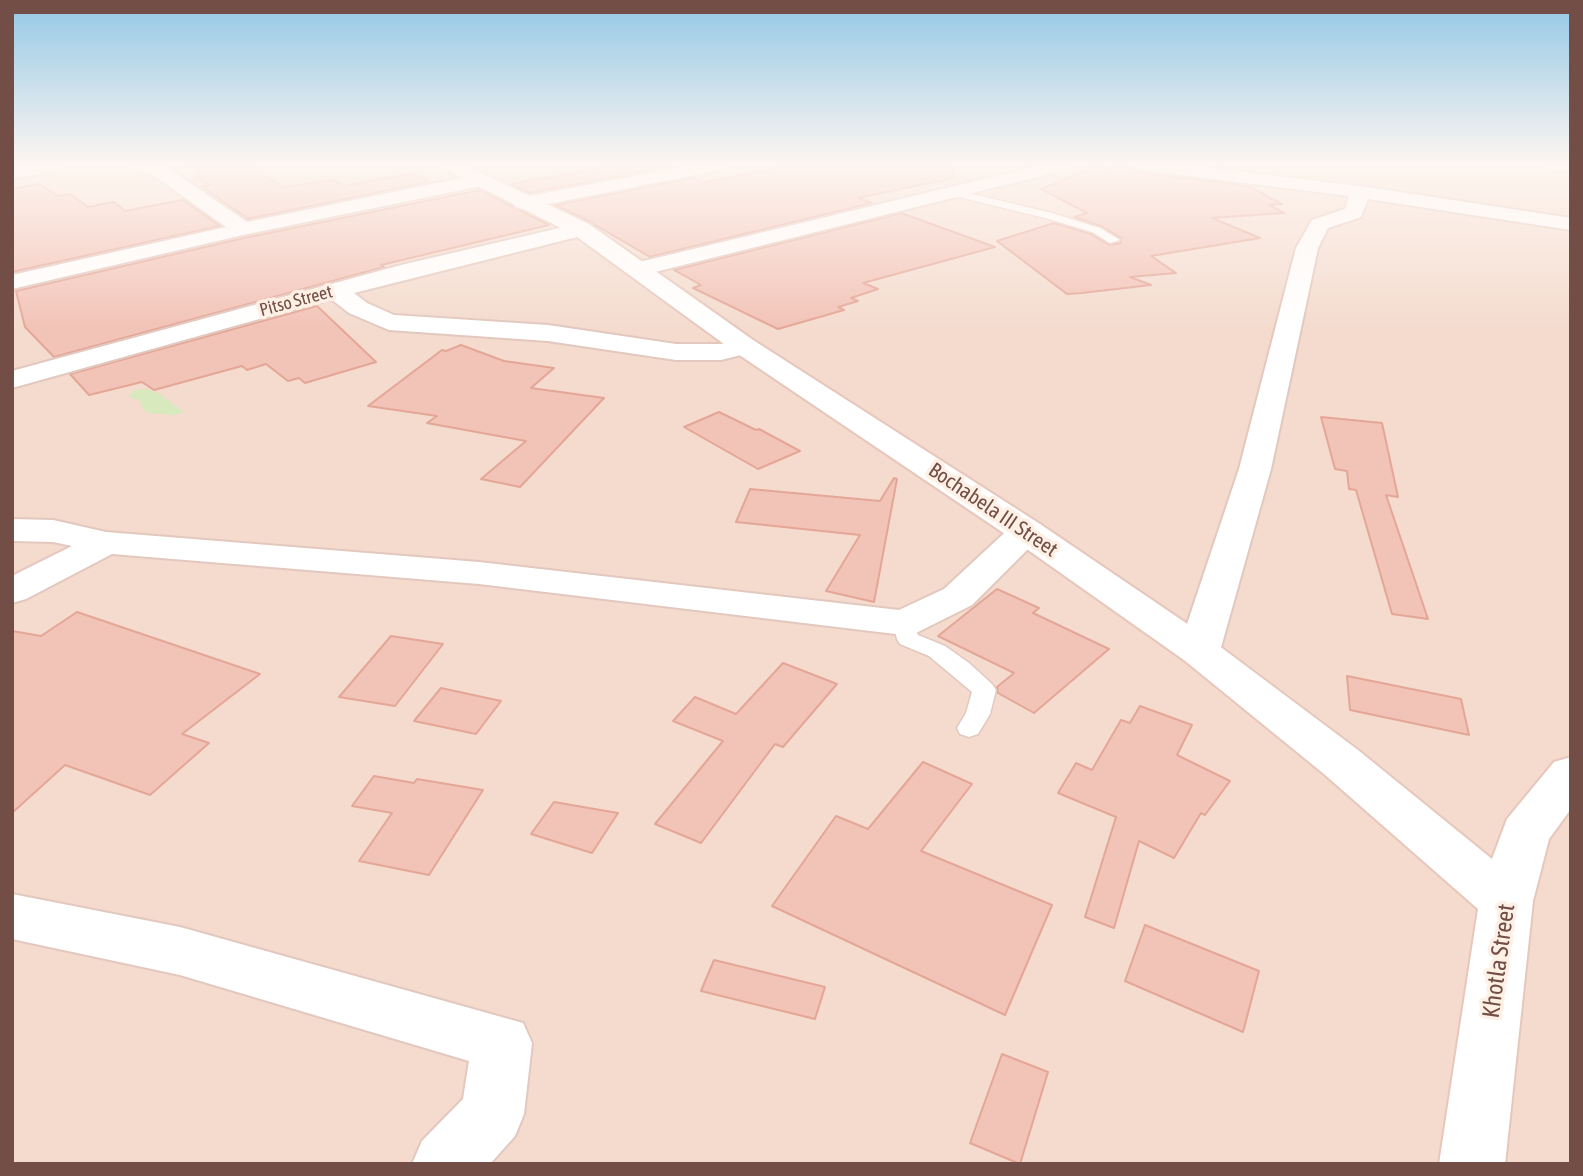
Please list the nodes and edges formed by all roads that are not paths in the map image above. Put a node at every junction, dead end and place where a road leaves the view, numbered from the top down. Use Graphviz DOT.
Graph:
graph roads {
  1 [pos="230,220"];
  2 [pos="279,220"];
  3 [pos="561,220"];
  4 [pos="838,220"];
  5 [pos="1064,220"];
  6 [pos="1332,220"];
  7 [pos="1544,220"];
  8 [pos="1571,224"];
  9 [pos="243,229"];
  10 [pos="581,229"];
  11 [pos="1114,240"];
  12 [pos="639,269"];
  13 [pos="12,282"];
  14 [pos="335,290"];
  15 [pos="744,346"];
  16 [pos="12,380"];
  17 [pos="12,530"];
  18 [pos="1027,532"];
  19 [pos="106,543"];
  20 [pos="12,591"];
  21 [pos="904,623"];
  22 [pos="1199,650"];
  23 [pos="969,728"];
  24 [pos="1571,774"];
  25 [pos="1506,901"];
  26 [pos="12,916"];
  27 [pos="1474,1163"];
  28 [pos="445,1164"];
  1 -- 9 [label="street"];
  2 -- 9 [label="street"];
  3 -- 10 [label="street, Bochabela III Street"];
  4 -- 12 [label="street"];
  5 -- 11 [label="lane"];
  6 -- 22 [label="street"];
  7 -- 8 [label="street"];
  9 -- 13 [label="street"];
  10 -- 12 [label="street, Bochabela III Street"];
  10 -- 14 [label="street, Pitso Street"];
  12 -- 15 [label="street, Bochabela III Street"];
  14 -- 15 [label="street"];
  14 -- 16 [label="street, Pitso Street"];
  15 -- 18 [label="street, Bochabela III Street"];
  17 -- 19 [label="street"];
  18 -- 21 [label="street"];
  18 -- 22 [label="street, Bochabela III Street"];
  19 -- 20 [label="street"];
  19 -- 21 [label="street"];
  21 -- 23 [label="lane"];
  22 -- 25 [label="street, Bochabela III Street"];
  24 -- 25 [label="street, Khotla Street"];
  25 -- 27 [label="street, Khotla Street"];
  26 -- 28 [label="street"];
}
